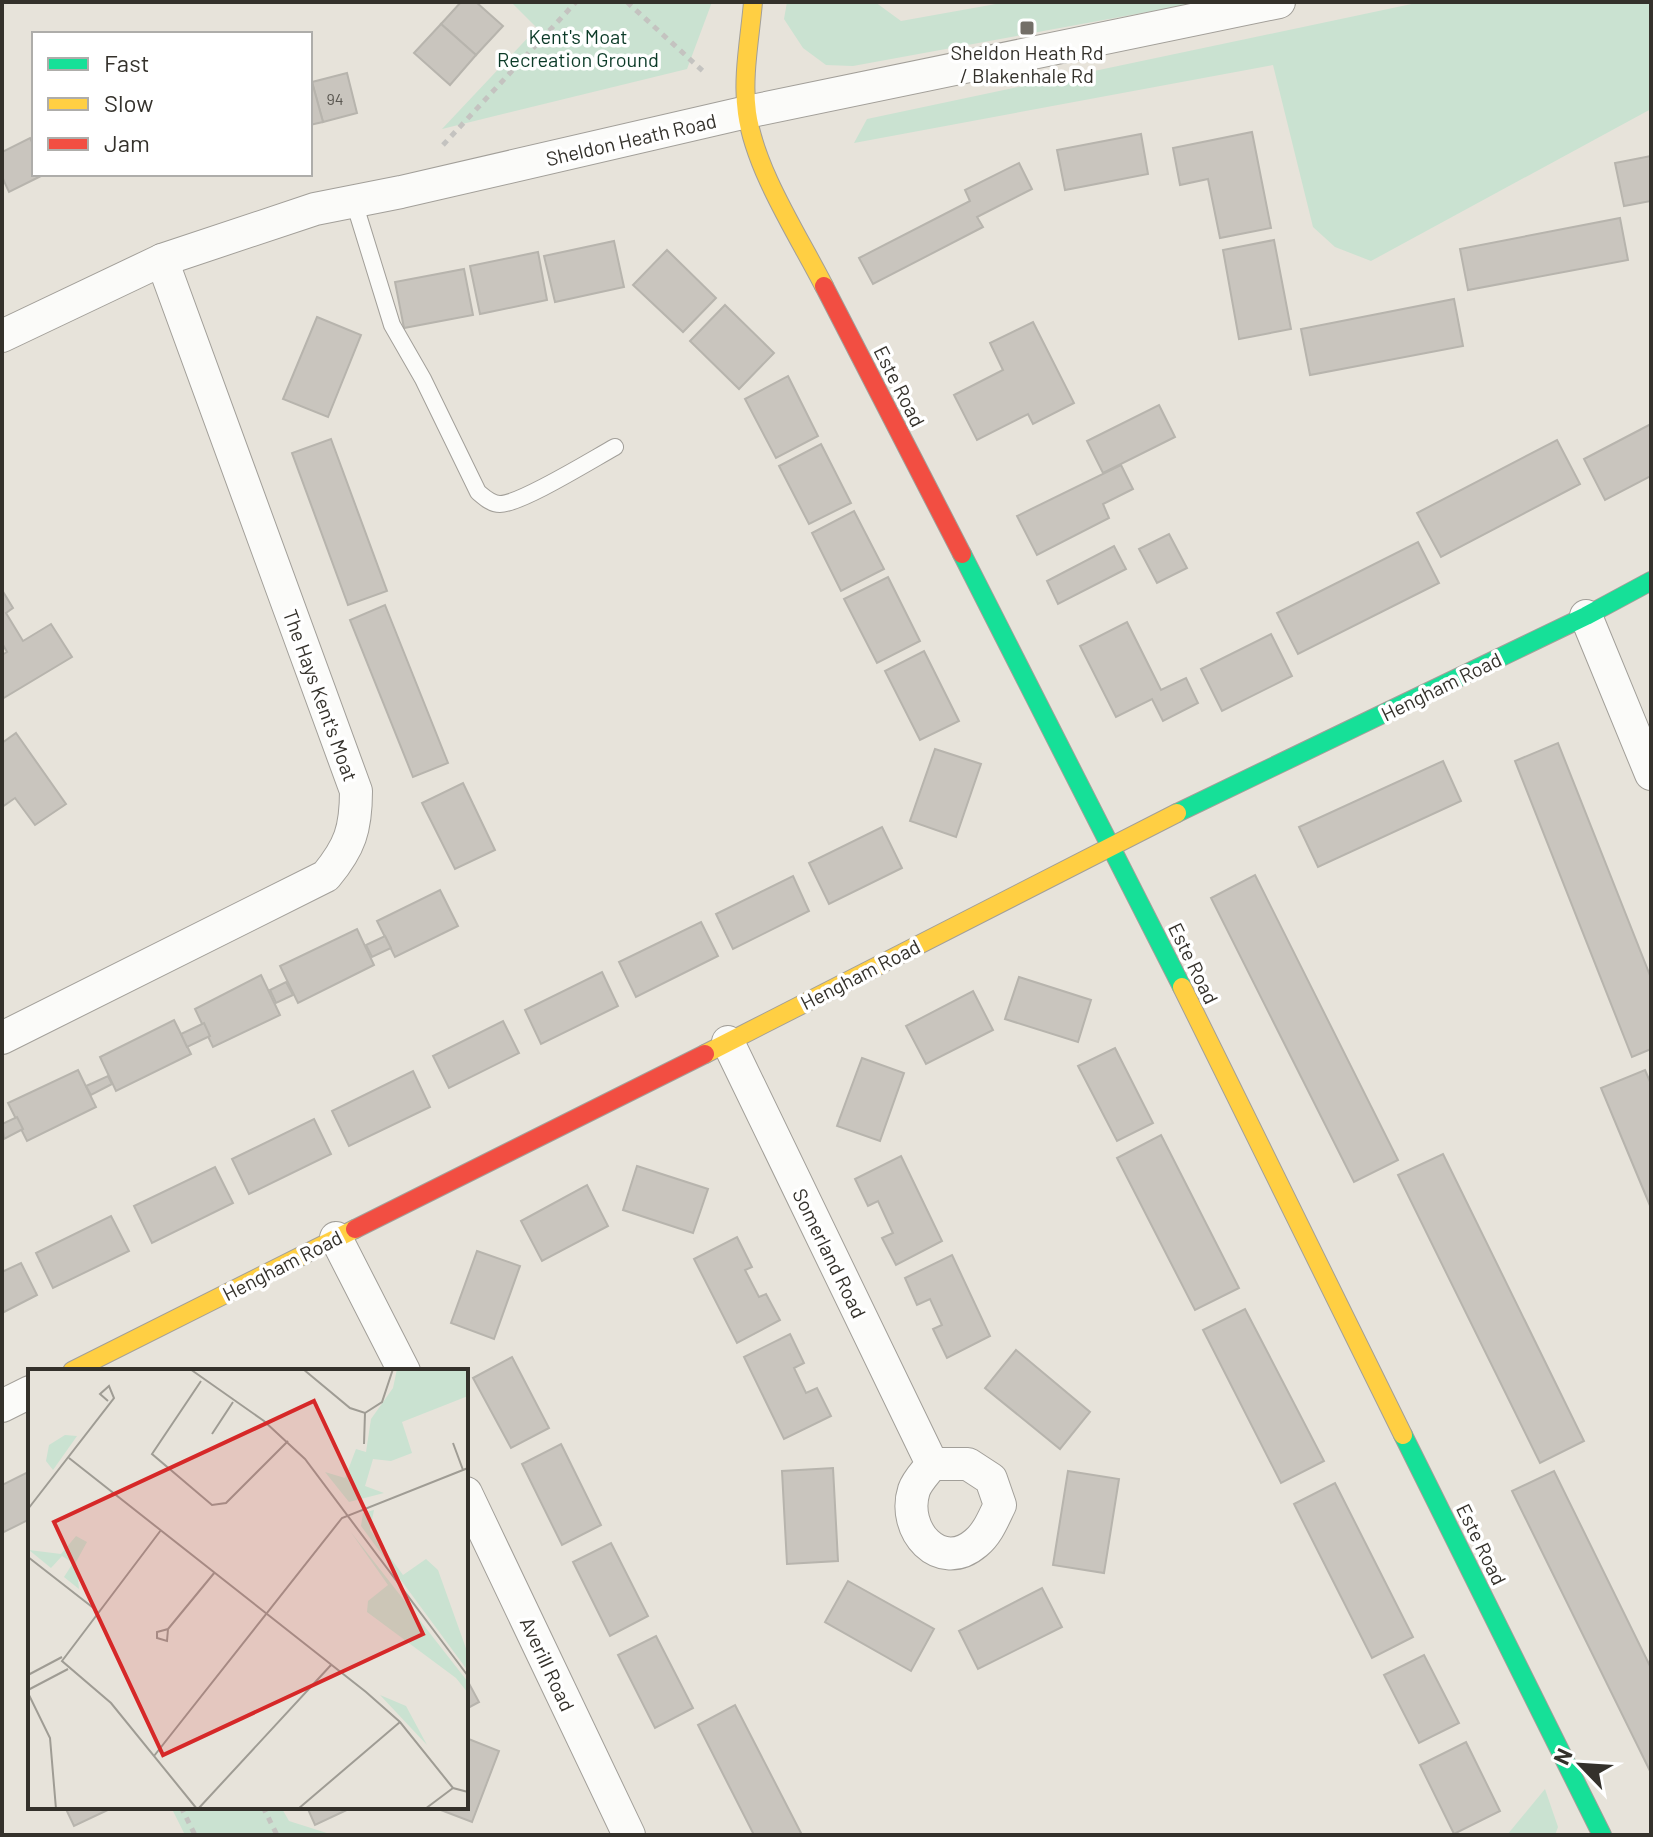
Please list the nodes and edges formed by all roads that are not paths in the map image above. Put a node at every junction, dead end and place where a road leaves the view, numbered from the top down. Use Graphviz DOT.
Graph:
graph roads {
  1 [pos="753,2"];
  2 [pos="1279,2"];
  3 [pos="747,112"];
  4 [pos="354,202"];
  5 [pos="162,260"];
  6 [pos="2,336"];
  7 [pos="615,447"];
  8 [pos="1651,581"];
  9 [pos="1586,616"];
  10 [pos="1651,774"];
  11 [pos="1111,845"];
  12 [pos="2,1038"];
  13 [pos="728,1042"];
  14 [pos="336,1238"];
  15 [pos="76,1369"];
  16 [pos="403,1369"];
  17 [pos="28,1393"];
  18 [pos="2,1406"];
  19 [pos="932,1464"];
  20 [pos="468,1497"];
  21 [pos="625,1834"];
  22 [pos="1602,1835"];
  1 -- 3 [label="street, Este Road"];
  2 -- 3 [label="street, Sheldon Heath Road"];
  3 -- 4 [label="street, Sheldon Heath Road"];
  3 -- 11 [label="street, Este Road"];
  4 -- 5 [label="street, Sheldon Heath Road"];
  4 -- 7 [label="lane"];
  5 -- 6 [label="street, Sheldon Heath Road"];
  5 -- 12 [label="street, The Hays Kent's Moat"];
  8 -- 9 [label="street, Hengham Road"];
  9 -- 10 [label="street"];
  9 -- 11 [label="street, Hengham Road"];
  11 -- 13 [label="street, Hengham Road"];
  11 -- 22 [label="street, Este Road"];
  13 -- 14 [label="street, Hengham Road"];
  13 -- 19 [label="street, Somerland Road"];
  14 -- 15 [label="street, Hengham Road"];
  14 -- 16 [label="street"];
  17 -- 18 [label="street"];
  20 -- 21 [label="street, Averill Road"];
}
